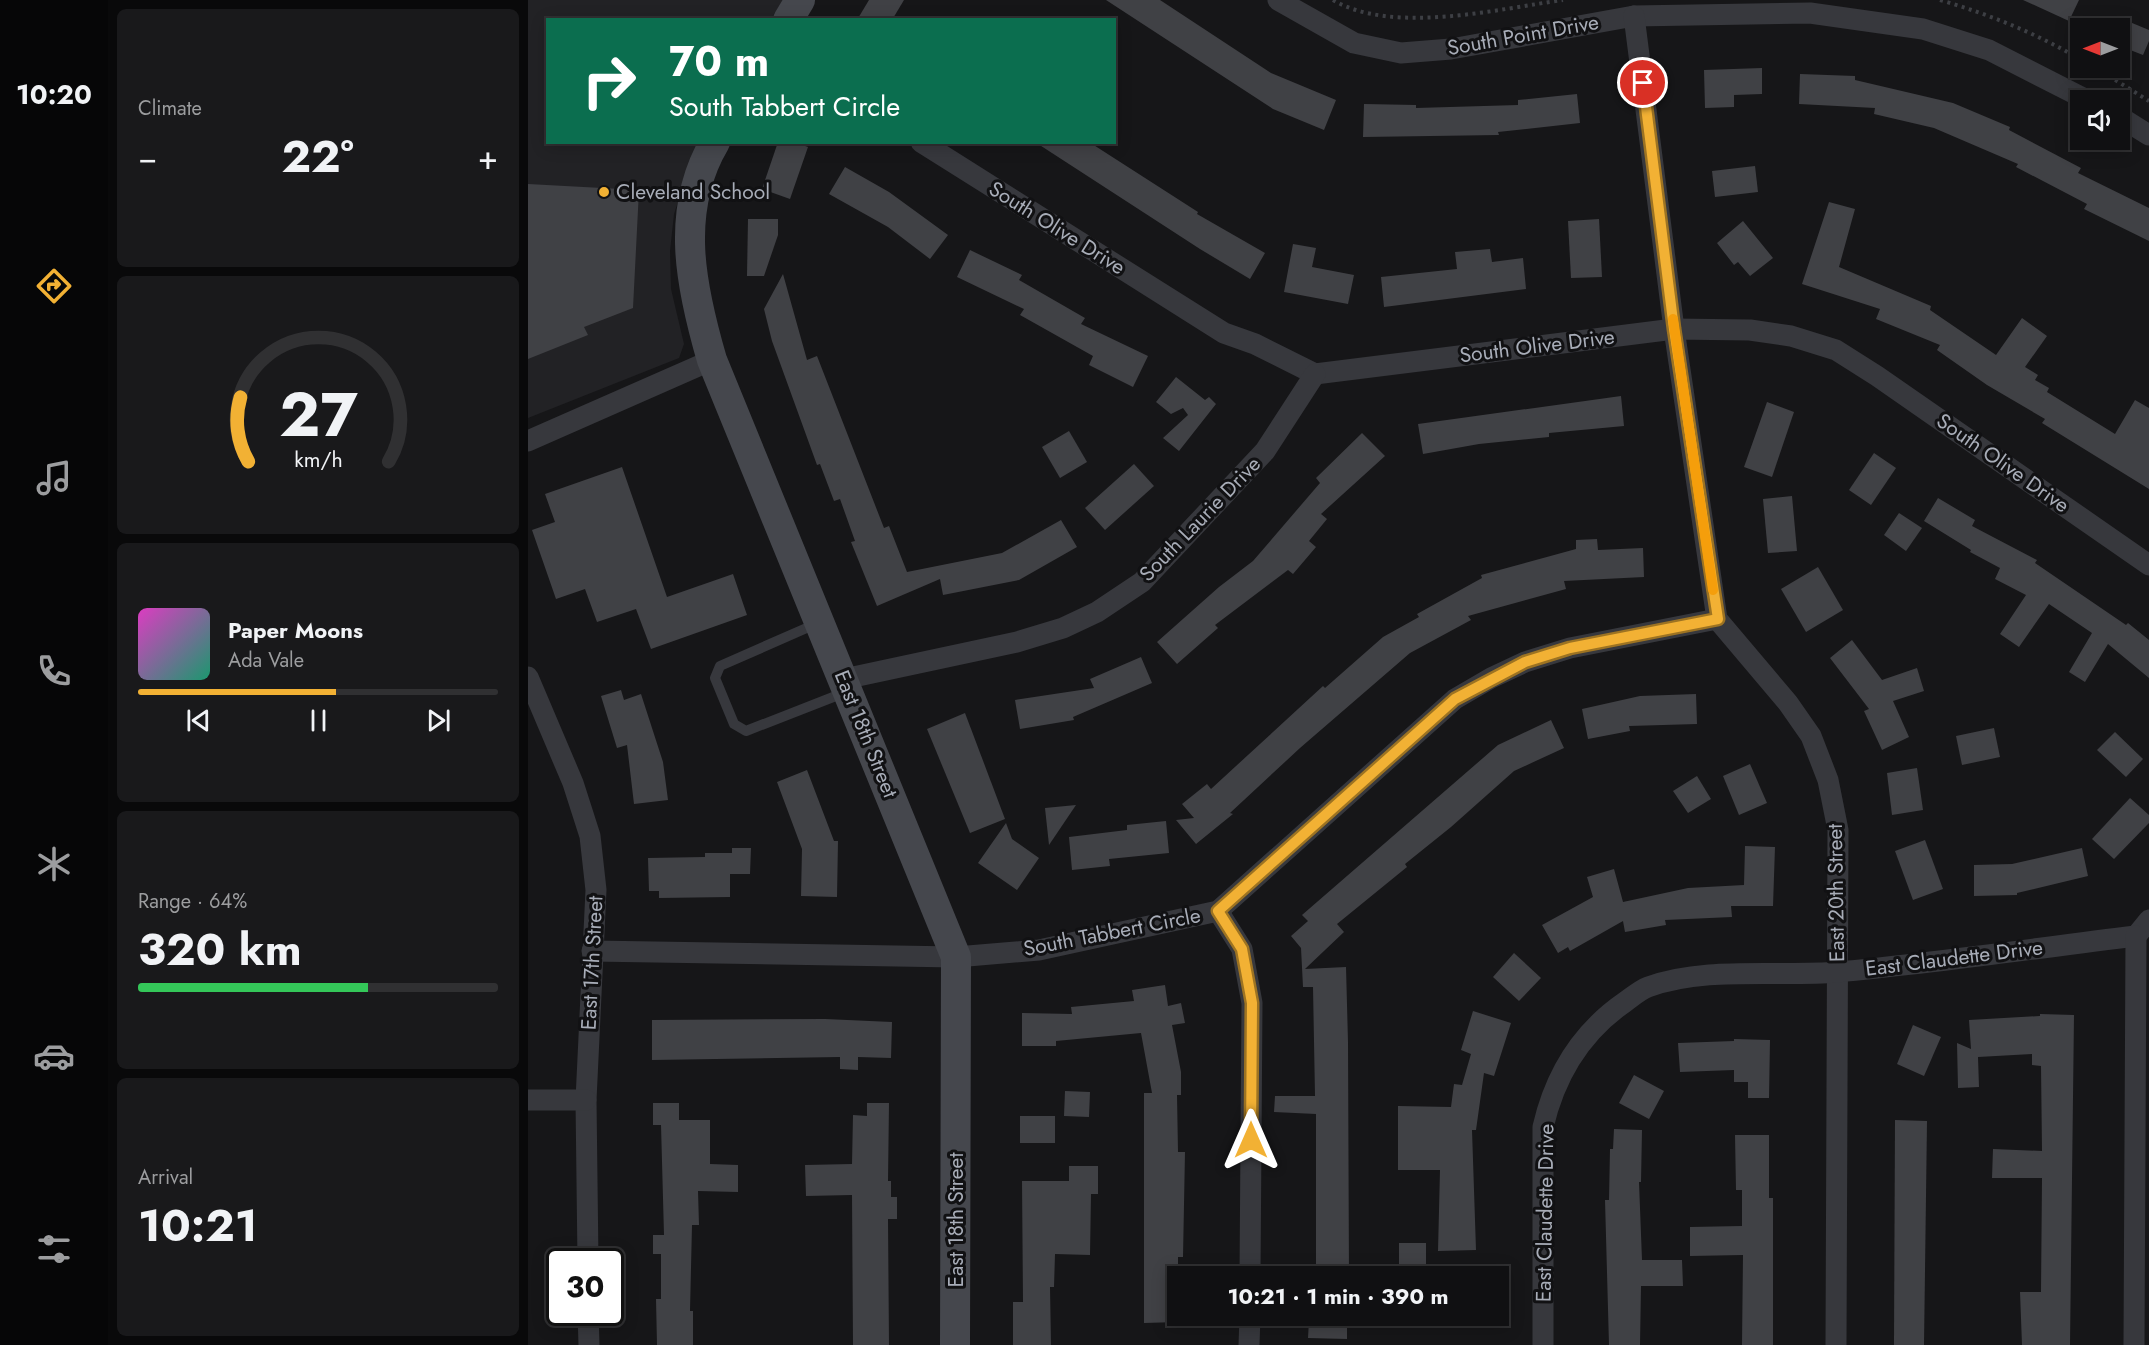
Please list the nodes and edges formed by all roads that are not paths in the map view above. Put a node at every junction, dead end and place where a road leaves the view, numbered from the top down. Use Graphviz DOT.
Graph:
graph roads {
  1 [pos="800,0"];
  2 [pos="1278,0"];
  3 [pos="1634,16"];
  4 [pos="789,18"];
  5 [pos="2070,91"];
  6 [pos="2130,123"];
  7 [pos="2149,135"];
  8 [pos="714,144"];
  9 [pos="924,144"];
  10 [pos="1674,329"];
  11 [pos="712,360"];
  12 [pos="1315,374"];
  13 [pos="528,441"];
  14 [pos="2149,565"];
  15 [pos="1718,619"];
  16 [pos="820,622"];
  17 [pos="528,677"];
  18 [pos="847,685"];
  19 [pos="1218,911"];
  20 [pos="2142,928"];
  21 [pos="592,951"];
  22 [pos="956,957"];
  23 [pos="1836,972"];
  24 [pos="528,1100"];
  25 [pos="586,1100"];
  26 [pos="588,1248"];
  27 [pos="1250,1266"];
  28 [pos="588,1326"];
  29 [pos="1250,1326"];
  30 [pos="589,1345"];
  31 [pos="956,1345"];
  32 [pos="1250,1345"];
  33 [pos="1543,1345"];
  34 [pos="1836,1345"];
  35 [pos="2134,1345"];
  1 -- 4 [label="street"];
  2 -- 3 [label="street, South Point Drive"];
  3 -- 5 [label="street, South Point Drive"];
  3 -- 10 [label="street"];
  6 -- 7 [label="street"];
  8 -- 11 [label="street, East 18th Street"];
  9 -- 12 [label="street, South Olive Drive"];
  10 -- 12 [label="street, South Olive Drive"];
  10 -- 14 [label="street, South Olive Drive"];
  10 -- 15 [label="street"];
  11 -- 13 [label="street"];
  11 -- 16 [label="street, East 18th Street"];
  12 -- 18 [label="street, South Laurie Drive"];
  15 -- 19 [label="street, South Tabbert Circle"];
  15 -- 23 [label="street, East 20th Street"];
  16 -- 18 [label="street, East 18th Street"];
  16 -- 18 [label="lane"];
  17 -- 21 [label="street, East 17th Street"];
  18 -- 22 [label="street, East 18th Street"];
  19 -- 22 [label="street, South Tabbert Circle"];
  19 -- 27 [label="street"];
  20 -- 23 [label="street, East Claudette Drive"];
  20 -- 35 [label="street"];
  21 -- 22 [label="street, South Tabbert Circle"];
  21 -- 25 [label="street, East 17th Street"];
  22 -- 31 [label="street, East 18th Street"];
  23 -- 33 [label="street, East Claudette Drive"];
  23 -- 34 [label="street, East 20th Street"];
  24 -- 25 [label="street"];
  25 -- 26 [label="street, East 17th Street"];
  28 -- 30 [label="street"];
  29 -- 32 [label="street"];
}
